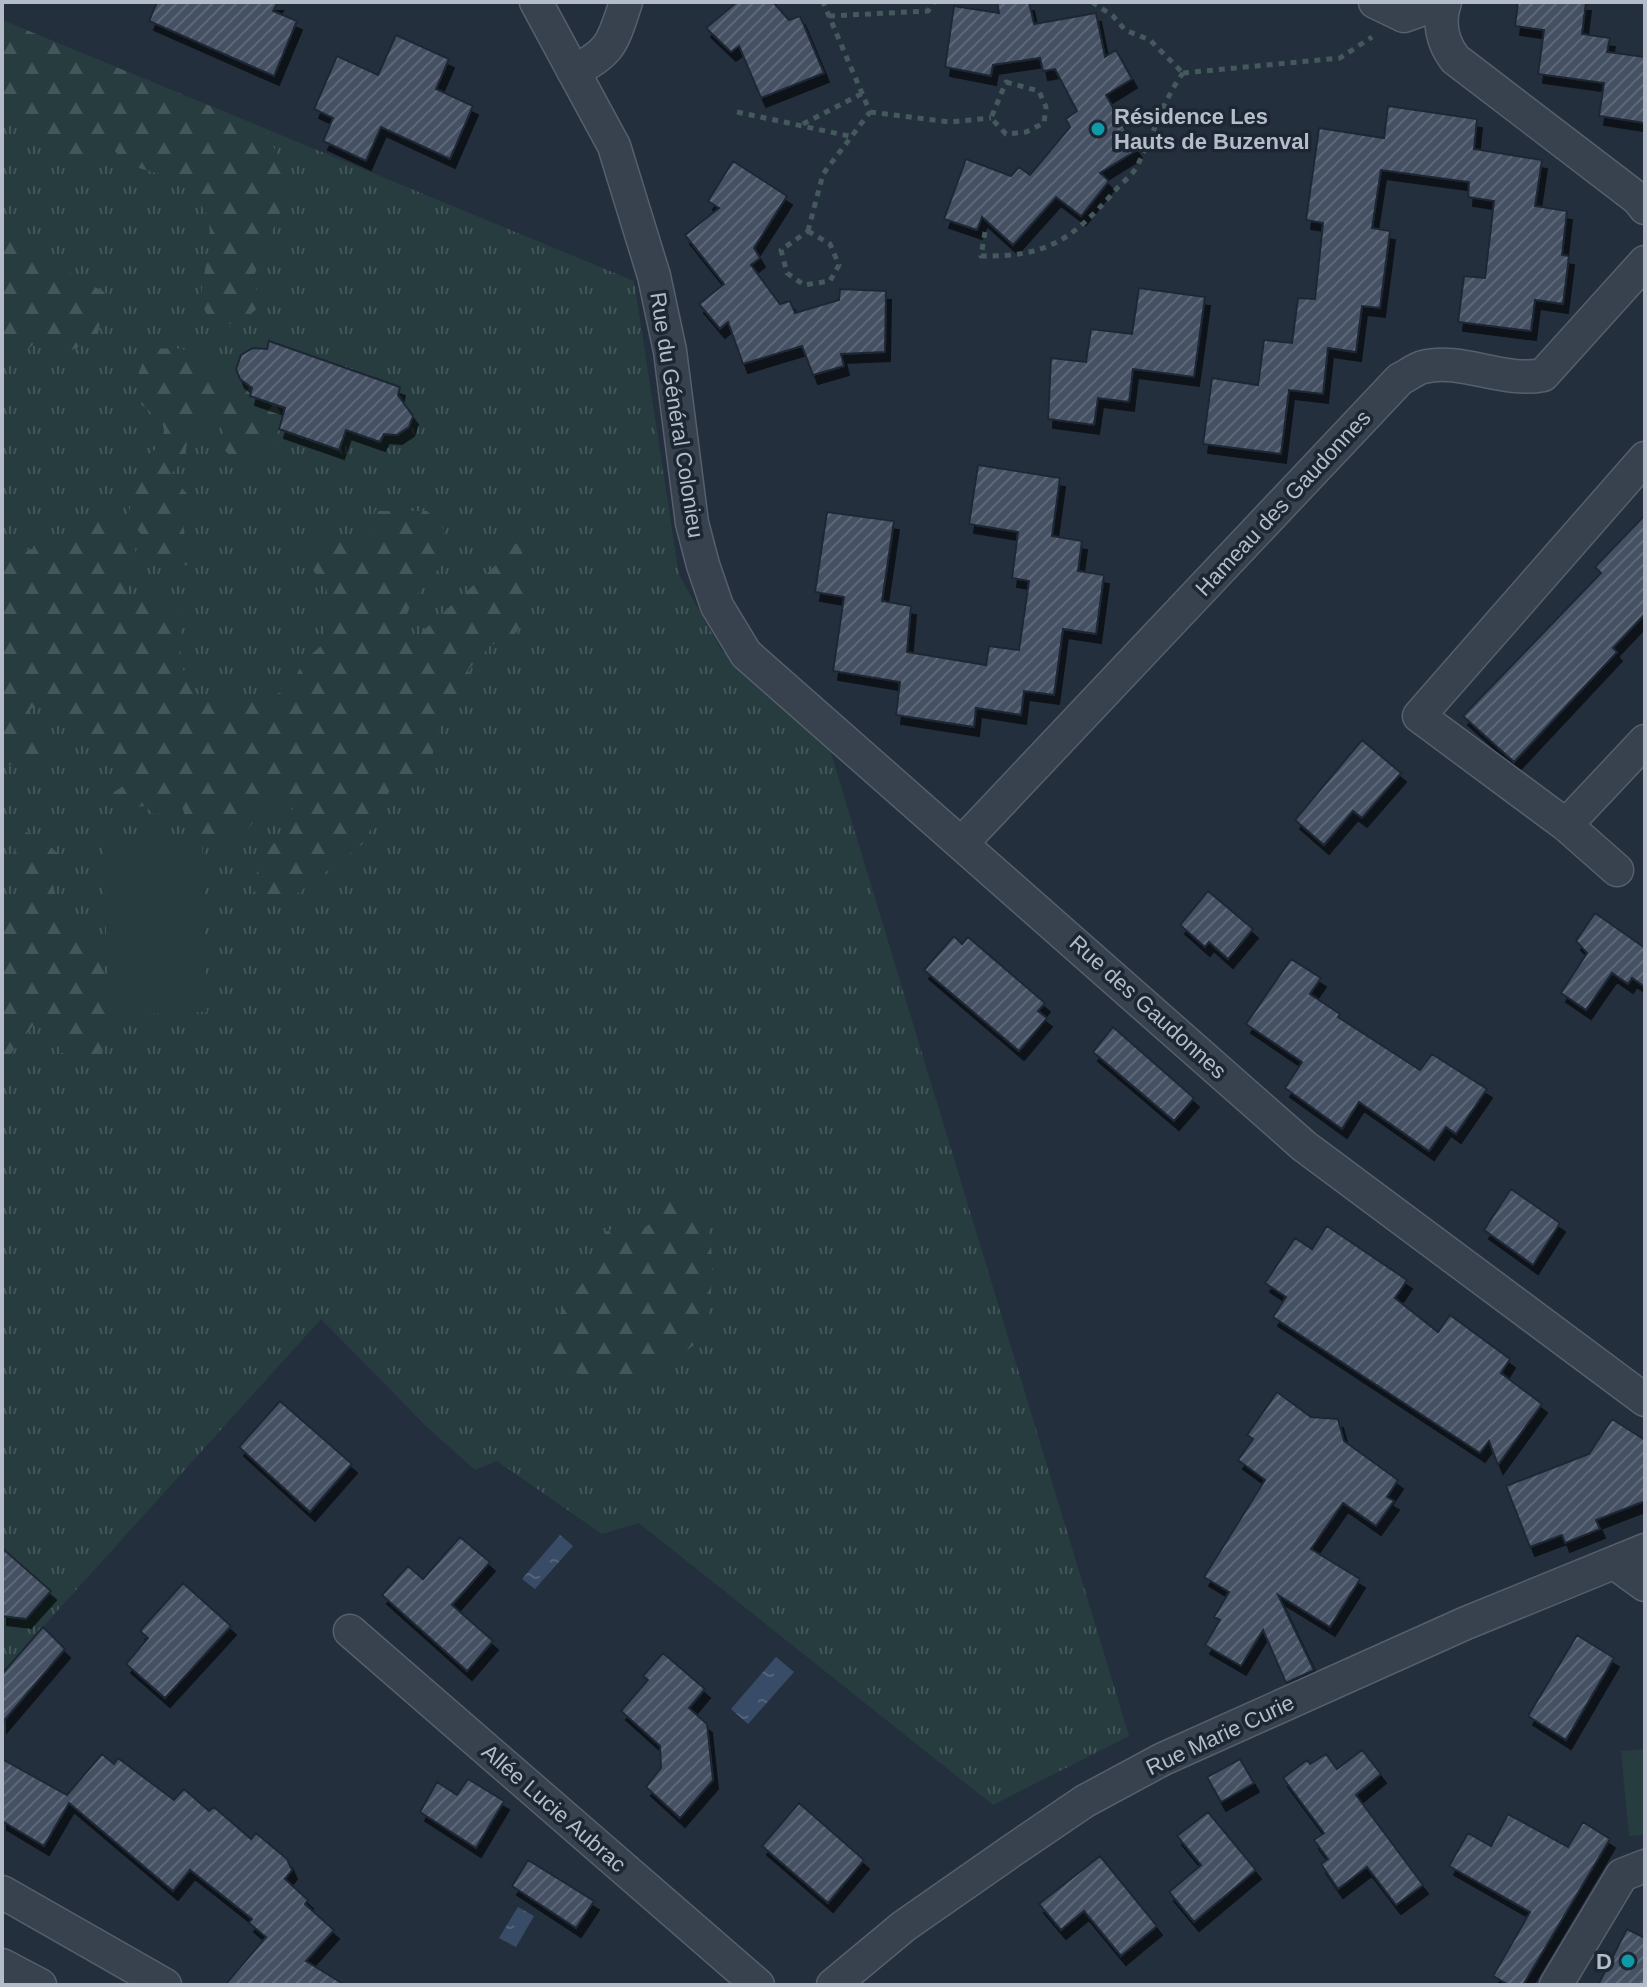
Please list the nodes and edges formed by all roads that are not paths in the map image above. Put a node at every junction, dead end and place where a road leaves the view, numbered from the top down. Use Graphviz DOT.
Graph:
graph roads {
  1 [pos="536,2"];
  2 [pos="626,2"];
  3 [pos="1375,2"];
  4 [pos="1444,2"];
  5 [pos="573,71"];
  6 [pos="1645,208"];
  7 [pos="1645,262"];
  8 [pos="1645,458"];
  9 [pos="703,565"];
  10 [pos="1645,741"];
  11 [pos="1566,825"];
  12 [pos="962,843"];
  13 [pos="1617,870"];
  14 [pos="1645,1400"];
  15 [pos="1645,1550"];
  16 [pos="1616,1564"];
  17 [pos="1645,1585"];
  18 [pos="350,1631"];
  19 [pos="1645,1866"];
  20 [pos="2,1892"];
  21 [pos="2,1965"];
  22 [pos="157,1983"];
  23 [pos="40,1985"];
  24 [pos="758,1985"];
  25 [pos="833,1985"];
  26 [pos="1556,1985"];
  1 -- 5 [label="street, Rue du Général Colonieu"];
  2 -- 5 [label="street"];
  3 -- 4 [label="street"];
  4 -- 6 [label="street"];
  5 -- 9 [label="street, Rue du Général Colonieu"];
  7 -- 12 [label="street, Hameau des Gaudonnes"];
  8 -- 11 [label="street"];
  9 -- 12 [label="street, Rue des Gaudonnes"];
  10 -- 11 [label="street"];
  11 -- 13 [label="street"];
  12 -- 14 [label="street, Rue des Gaudonnes"];
  15 -- 16 [label="street, Rue Marie Curie"];
  16 -- 17 [label="street"];
  16 -- 25 [label="street, Rue Marie Curie"];
  18 -- 24 [label="street, Allée Lucie Aubrac"];
  19 -- 26 [label="street"];
  20 -- 22 [label="street"];
  21 -- 23 [label="street"];
}
